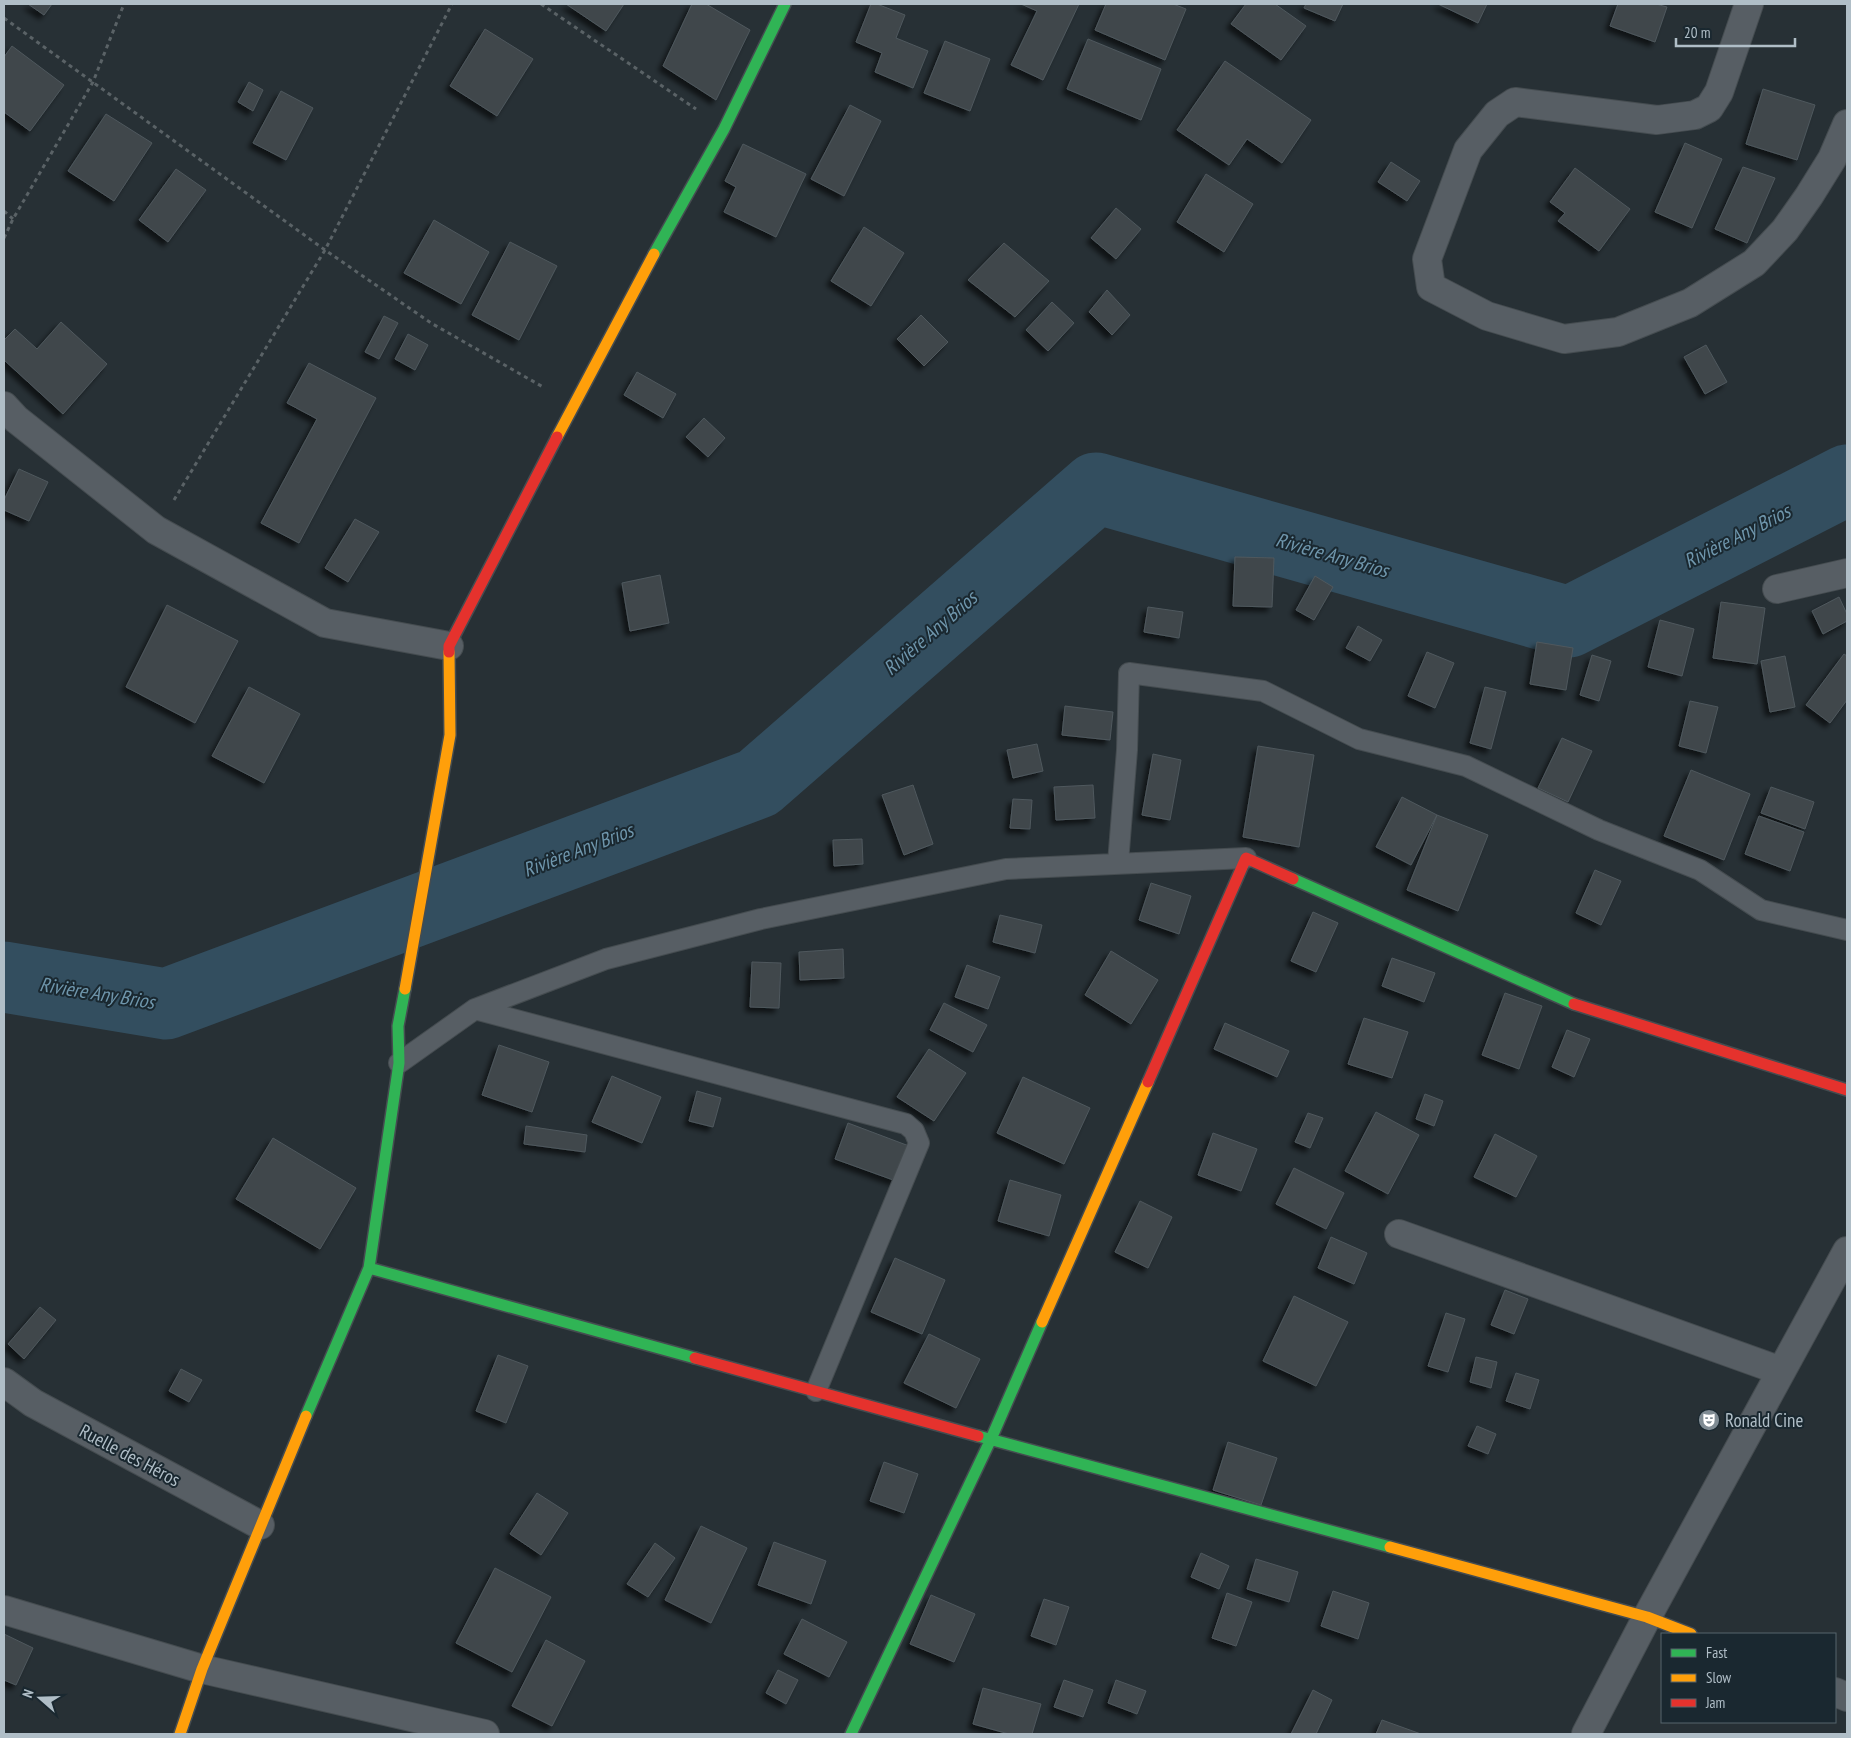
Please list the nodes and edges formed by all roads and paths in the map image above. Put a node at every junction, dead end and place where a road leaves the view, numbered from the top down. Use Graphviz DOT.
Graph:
graph roads {
  1 [pos="124,4"];
  2 [pos="452,4"];
  3 [pos="542,4"];
  4 [pos="785,4"];
  5 [pos="1748,4"];
  6 [pos="4,18"];
  7 [pos="93,82"];
  8 [pos="1847,124"];
  9 [pos="724,129"];
  10 [pos="4,211"];
  11 [pos="13,219"];
  12 [pos="4,238"];
  13 [pos="325,250"];
  14 [pos="574,404"];
  15 [pos="8,421"];
  16 [pos="156,530"];
  17 [pos="1847,573"];
  18 [pos="1777,589"];
  19 [pos="449,646"];
  20 [pos="1246,858"];
  21 [pos="1118,863"];
  22 [pos="1847,930"];
  23 [pos="475,1009"];
  24 [pos="399,1063"];
  25 [pos="1847,1090"];
  26 [pos="1399,1234"];
  27 [pos="1847,1251"];
  28 [pos="368,1268"];
  29 [pos="1781,1371"];
  30 [pos="4,1382"];
  31 [pos="816,1392"];
  32 [pos="991,1439"];
  33 [pos="260,1525"];
  34 [pos="4,1610"];
  35 [pos="1647,1617"];
  36 [pos="1688,1633"];
  37 [pos="202,1669"];
  38 [pos="180,1734"];
  39 [pos="485,1734"];
  40 [pos="851,1734"];
  41 [pos="1586,1734"];
  1 -- 7 [label="path"];
  2 -- 13 [label="path"];
  3 -- 9 [label="path"];
  4 -- 9 [label="street"];
  5 -- 8 [label="street"];
  6 -- 7 [label="path"];
  7 -- 11 [label="path"];
  7 -- 13 [label="path"];
  9 -- 14 [label="street"];
  10 -- 11 [label="path"];
  11 -- 12 [label="path"];
  13 -- 14 [label="path"];
  13 -- 16 [label="path"];
  14 -- 19 [label="street"];
  15 -- 16 [label="street"];
  16 -- 19 [label="street"];
  17 -- 18 [label="street"];
  19 -- 24 [label="street"];
  20 -- 21 [label="lane"];
  20 -- 25 [label="street"];
  20 -- 32 [label="street"];
  21 -- 22 [label="lane"];
  21 -- 23 [label="lane"];
  23 -- 24 [label="lane"];
  23 -- 31 [label="lane"];
  24 -- 28 [label="street"];
  26 -- 29 [label="street"];
  27 -- 29 [label="street"];
  28 -- 31 [label="street"];
  28 -- 33 [label="street"];
  29 -- 35 [label="street"];
  30 -- 33 [label="street, Ruelle des Héros"];
  31 -- 32 [label="street"];
  32 -- 35 [label="street"];
  32 -- 40 [label="street"];
  33 -- 37 [label="street"];
  34 -- 37 [label="street"];
  35 -- 36 [label="street"];
  35 -- 41 [label="street"];
  37 -- 38 [label="street"];
  37 -- 39 [label="street"];
}
